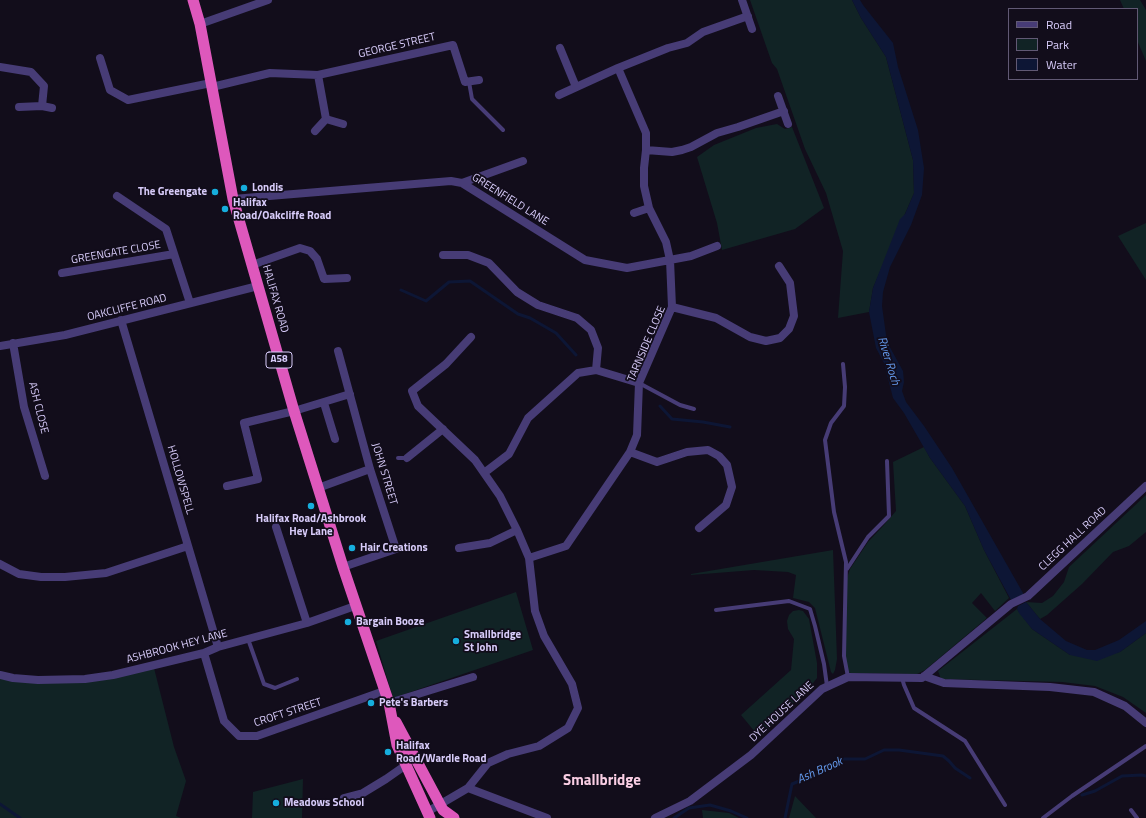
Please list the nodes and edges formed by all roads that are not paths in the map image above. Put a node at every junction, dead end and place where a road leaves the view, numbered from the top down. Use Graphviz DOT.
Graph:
graph roads {
  1 [pos="193,0"];
  2 [pos="268,0"];
  3 [pos="742,0"];
  4 [pos="748,16"];
  5 [pos="200,24"];
  6 [pos="752,29"];
  7 [pos="560,48"];
  8 [pos="100,58"];
  9 [pos="0,67"];
  10 [pos="618,68"];
  11 [pos="318,75"];
  12 [pos="479,80"];
  13 [pos="469,82"];
  14 [pos="211,85"];
  15 [pos="576,87"];
  16 [pos="559,95"];
  17 [pos="778,96"];
  18 [pos="42,106"];
  19 [pos="20,107"];
  20 [pos="52,108"];
  21 [pos="784,111"];
  22 [pos="326,119"];
  23 [pos="343,124"];
  24 [pos="788,124"];
  25 [pos="503,130"];
  26 [pos="315,131"];
  27 [pos="646,150"];
  28 [pos="523,161"];
  29 [pos="462,183"];
  30 [pos="117,196"];
  31 [pos="233,199"];
  32 [pos="649,208"];
  33 [pos="634,213"];
  34 [pos="717,246"];
  35 [pos="174,254"];
  36 [pos="443,255"];
  37 [pos="670,260"];
  38 [pos="252,265"];
  39 [pos="779,266"];
  40 [pos="62,273"];
  41 [pos="347,278"];
  42 [pos="258,286"];
  43 [pos="190,303"];
  44 [pos="672,307"];
  45 [pos="121,320"];
  46 [pos="471,337"];
  47 [pos="13,344"];
  48 [pos="0,346"];
  49 [pos="338,351"];
  50 [pos="843,364"];
  51 [pos="596,370"];
  52 [pos="639,383"];
  53 [pos="350,394"];
  54 [pos="324,403"];
  55 [pos="694,409"];
  56 [pos="294,411"];
  57 [pos="443,429"];
  58 [pos="335,439"];
  59 [pos="630,452"];
  60 [pos="398,458"];
  61 [pos="407,458"];
  62 [pos="887,461"];
  63 [pos="370,469"];
  64 [pos="484,473"];
  65 [pos="45,476"];
  66 [pos="227,486"];
  67 [pos="1146,486"];
  68 [pos="318,488"];
  69 [pos="276,527"];
  70 [pos="699,528"];
  71 [pos="517,530"];
  72 [pos="188,546"];
  73 [pos="459,548"];
  74 [pos="529,558"];
  75 [pos="0,564"];
  76 [pos="343,567"];
  77 [pos="846,569"];
  78 [pos="355,606"];
  79 [pos="716,610"];
  80 [pos="307,623"];
  81 [pos="248,639"];
  82 [pos="218,647"];
  83 [pos="204,653"];
  84 [pos="0,675"];
  85 [pos="848,676"];
  86 [pos="924,676"];
  87 [pos="473,677"];
  88 [pos="902,678"];
  89 [pos="297,679"];
  90 [pos="827,686"];
  91 [pos="384,691"];
  92 [pos="390,708"];
  93 [pos="1146,723"];
  94 [pos="1146,746"];
  95 [pos="406,765"];
  96 [pos="468,788"];
  97 [pos="344,798"];
  98 [pos="1004,805"];
  99 [pos="1131,810"];
  100 [pos="444,811"];
  101 [pos="428,815"];
  102 [pos="454,818"];
  103 [pos="547,818"];
  104 [pos="655,818"];
  105 [pos="1043,818"];
  106 [pos="1137,818"];
  1 -- 5 [label="highway, HALIFAX ROAD / A58"];
  2 -- 5 [label="street"];
  3 -- 4 [label="street"];
  4 -- 6 [label="street"];
  4 -- 10 [label="street"];
  5 -- 14 [label="highway, HALIFAX ROAD / A58"];
  7 -- 15 [label="street"];
  8 -- 14 [label="street, GEORGE STREET"];
  9 -- 18 [label="street"];
  10 -- 15 [label="street"];
  10 -- 27 [label="street"];
  11 -- 13 [label="street, GEORGE STREET"];
  11 -- 14 [label="street, GEORGE STREET"];
  11 -- 22 [label="street"];
  12 -- 13 [label="street"];
  13 -- 25 [label="lane"];
  14 -- 31 [label="highway, HALIFAX ROAD / A58"];
  15 -- 16 [label="street"];
  17 -- 21 [label="street"];
  18 -- 19 [label="street"];
  18 -- 20 [label="street"];
  21 -- 24 [label="street"];
  21 -- 27 [label="street"];
  22 -- 23 [label="street"];
  22 -- 26 [label="street"];
  27 -- 32 [label="street"];
  28 -- 29 [label="street"];
  29 -- 31 [label="street, GREENFIELD LANE"];
  29 -- 37 [label="street, GREENFIELD LANE"];
  30 -- 35 [label="street, GREENGATE CLOSE"];
  31 -- 38 [label="highway, HALIFAX ROAD / A58"];
  32 -- 33 [label="street"];
  32 -- 37 [label="street"];
  34 -- 37 [label="street, GREENFIELD LANE"];
  35 -- 40 [label="street, GREENGATE CLOSE"];
  35 -- 43 [label="street, GREENGATE CLOSE"];
  36 -- 51 [label="street"];
  37 -- 44 [label="street"];
  38 -- 41 [label="street"];
  38 -- 42 [label="highway, HALIFAX ROAD / A58"];
  39 -- 44 [label="street, TARNSIDE CLOSE"];
  42 -- 43 [label="street, OAKCLIFFE ROAD"];
  42 -- 56 [label="highway, HALIFAX ROAD / A58"];
  43 -- 45 [label="street, OAKCLIFFE ROAD"];
  44 -- 52 [label="street, TARNSIDE CLOSE"];
  45 -- 47 [label="street, OAKCLIFFE ROAD"];
  45 -- 72 [label="street, HOLLOWSPELL"];
  46 -- 57 [label="street"];
  47 -- 48 [label="street, OAKCLIFFE ROAD"];
  47 -- 65 [label="street, ASH CLOSE"];
  49 -- 53 [label="street, JOHN STREET"];
  50 -- 77 [label="lane"];
  51 -- 52 [label="street"];
  51 -- 64 [label="street"];
  52 -- 55 [label="lane"];
  52 -- 59 [label="street, TARNSIDE CLOSE"];
  53 -- 54 [label="street"];
  53 -- 63 [label="street, JOHN STREET"];
  54 -- 56 [label="street"];
  54 -- 58 [label="street"];
  56 -- 66 [label="street"];
  56 -- 68 [label="highway, HALIFAX ROAD / A58"];
  57 -- 61 [label="street"];
  57 -- 64 [label="street"];
  59 -- 70 [label="street"];
  59 -- 74 [label="street, TARNSIDE CLOSE"];
  60 -- 61 [label="lane"];
  62 -- 77 [label="lane"];
  63 -- 68 [label="street"];
  63 -- 76 [label="street, JOHN STREET"];
  64 -- 71 [label="street"];
  67 -- 86 [label="street, CLEGG HALL ROAD"];
  68 -- 76 [label="highway, HALIFAX ROAD / A58"];
  69 -- 80 [label="street"];
  71 -- 73 [label="street"];
  71 -- 74 [label="street"];
  72 -- 75 [label="street"];
  72 -- 82 [label="street, HOLLOWSPELL"];
  74 -- 96 [label="street"];
  76 -- 78 [label="highway, HALIFAX ROAD / A58"];
  77 -- 85 [label="lane"];
  78 -- 80 [label="street, ASHBROOK HEY LANE"];
  78 -- 91 [label="highway, HALIFAX ROAD / A58"];
  79 -- 90 [label="lane"];
  80 -- 81 [label="street, ASHBROOK HEY LANE"];
  81 -- 82 [label="street, ASHBROOK HEY LANE"];
  81 -- 89 [label="lane"];
  82 -- 83 [label="street, ASHBROOK HEY LANE"];
  83 -- 84 [label="street, ASHBROOK HEY LANE"];
  83 -- 91 [label="street, CROFT STREET"];
  85 -- 88 [label="street, DYE HOUSE LANE"];
  85 -- 90 [label="street, DYE HOUSE LANE"];
  86 -- 88 [label="street, DYE HOUSE LANE"];
  86 -- 93 [label="street"];
  87 -- 92 [label="street"];
  88 -- 98 [label="lane"];
  90 -- 104 [label="street, DYE HOUSE LANE"];
  91 -- 92 [label="highway, HALIFAX ROAD / A58"];
  92 -- 95 [label="highway, HALIFAX ROAD / A58"];
  92 -- 100 [label="highway, HALIFAX ROAD / A58"];
  94 -- 105 [label="lane"];
  95 -- 97 [label="street"];
  95 -- 101 [label="highway, HALIFAX ROAD / A58"];
  96 -- 100 [label="street"];
  96 -- 103 [label="street"];
  99 -- 106 [label="lane"];
  100 -- 101 [label="street"];
  100 -- 102 [label="highway, HALIFAX ROAD / A58"];
}
